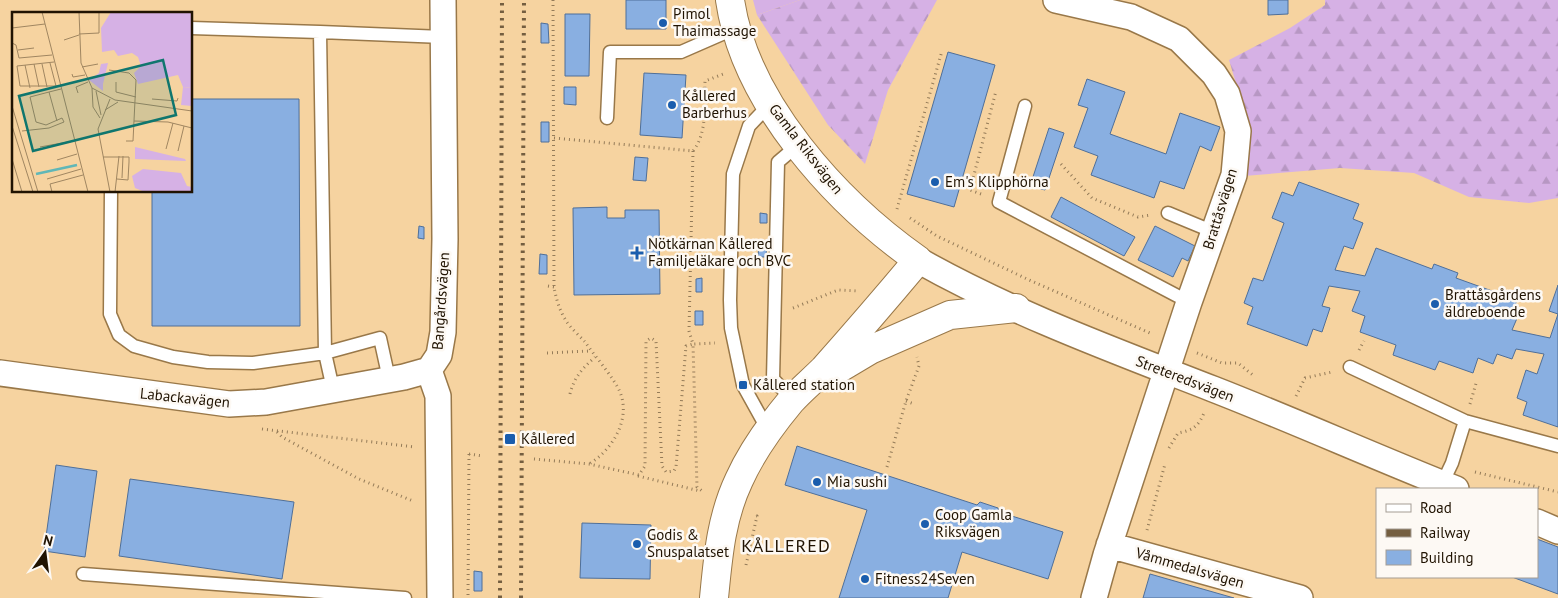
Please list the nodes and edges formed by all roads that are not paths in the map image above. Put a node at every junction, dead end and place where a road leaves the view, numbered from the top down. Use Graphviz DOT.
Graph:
graph roads {
  1 [pos="443,0"];
  2 [pos="730,0"];
  3 [pos="1056,0"];
  4 [pos="192,28"];
  5 [pos="736,28"];
  6 [pos="320,32"];
  7 [pos="444,37"];
  8 [pos="770,104"];
  9 [pos="1024,106"];
  10 [pos="606,118"];
  11 [pos="798,145"];
  12 [pos="111,192"];
  13 [pos="1168,213"];
  14 [pos="1214,232"];
  15 [pos="918,260"];
  16 [pos="1189,302"];
  17 [pos="1016,308"];
  18 [pos="325,352"];
  19 [pos="1350,367"];
  20 [pos="428,370"];
  21 [pos="0,373"];
  22 [pos="1166,373"];
  23 [pos="389,379"];
  24 [pos="813,381"];
  25 [pos="333,389"];
  26 [pos="793,400"];
  27 [pos="1465,421"];
  28 [pos="768,430"];
  29 [pos="1558,446"];
  30 [pos="1450,478"];
  31 [pos="1538,522"];
  32 [pos="1558,531"];
  33 [pos="1109,545"];
  34 [pos="83,574"];
  35 [pos="405,598"];
  36 [pos="440,598"];
  37 [pos="714,598"];
  38 [pos="1094,598"];
  39 [pos="1300,598"];
  1 -- 7 [label="street, Bangårdsvägen"];
  2 -- 5 [label="street, Gamla Riksvägen"];
  3 -- 14 [label="street, Brattåsvägen"];
  4 -- 6 [label="lane"];
  5 -- 8 [label="street, Gamla Riksvägen"];
  5 -- 10 [label="lane"];
  6 -- 7 [label="lane"];
  6 -- 18 [label="lane"];
  7 -- 20 [label="street, Bangårdsvägen"];
  8 -- 11 [label="street, Gamla Riksvägen"];
  8 -- 28 [label="lane"];
  9 -- 16 [label="lane"];
  11 -- 15 [label="street, Gamla Riksvägen"];
  11 -- 26 [label="lane"];
  12 -- 18 [label="lane"];
  13 -- 14 [label="lane"];
  14 -- 16 [label="street, Brattåsvägen"];
  15 -- 17 [label="street, Streteredsvägen"];
  15 -- 24 [label="street"];
  16 -- 22 [label="street, Brattåsvägen"];
  17 -- 22 [label="street, Streteredsvägen"];
  17 -- 24 [label="street"];
  18 -- 23 [label="lane"];
  18 -- 25 [label="lane"];
  19 -- 27 [label="lane"];
  20 -- 23 [label="street, Labackavägen"];
  20 -- 36 [label="street, Bangårdsvägen"];
  21 -- 25 [label="street, Labackavägen"];
  22 -- 30 [label="street, Streteredsvägen"];
  22 -- 33 [label="street"];
  23 -- 25 [label="street, Labackavägen"];
  24 -- 26 [label="street"];
  26 -- 28 [label="street"];
  27 -- 29 [label="lane"];
  27 -- 30 [label="lane"];
  28 -- 37 [label="street"];
  31 -- 32 [label="street"];
  33 -- 38 [label="street"];
  33 -- 39 [label="street, Våmmedalsvägen"];
  34 -- 35 [label="lane"];
}
